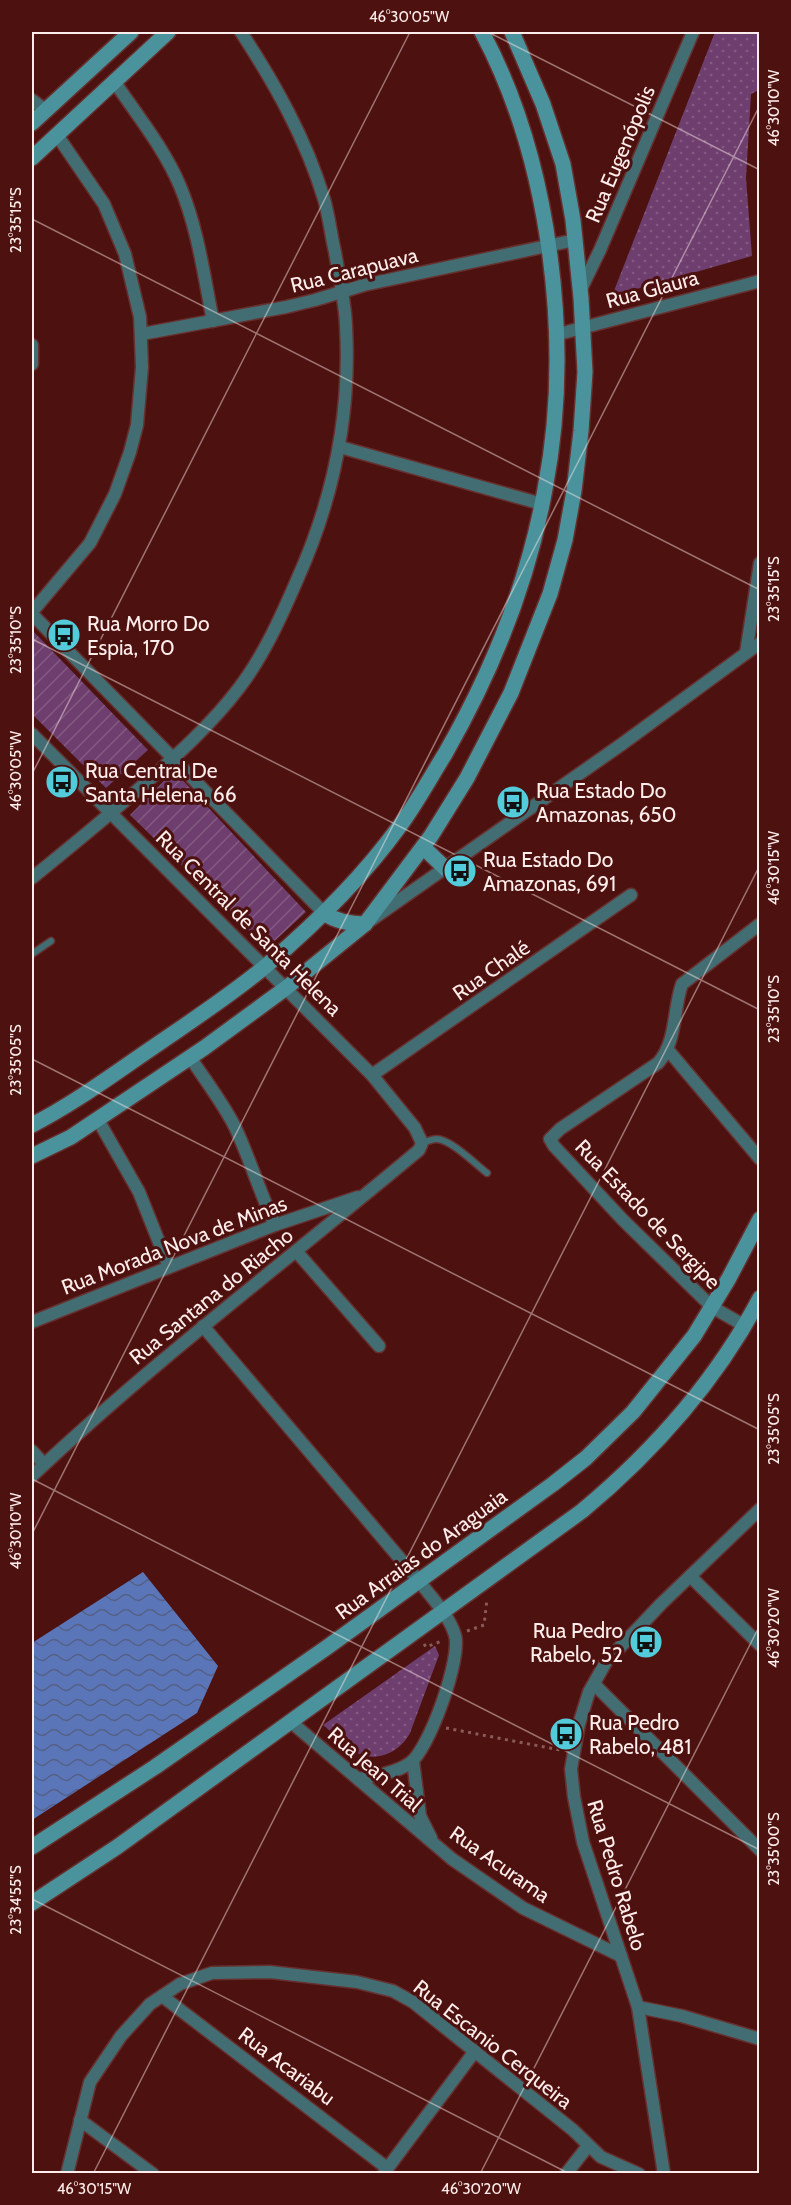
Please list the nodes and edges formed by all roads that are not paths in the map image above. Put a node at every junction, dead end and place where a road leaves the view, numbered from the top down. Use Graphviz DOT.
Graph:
graph roads {
  1 [pos="131,32"];
  2 [pos="168,32"];
  3 [pos="241,32"];
  4 [pos="482,32"];
  5 [pos="512,32"];
  6 [pos="693,32"];
  7 [pos="114,81"];
  8 [pos="32,100"];
  9 [pos="45,110"];
  10 [pos="32,123"];
  11 [pos="57,135"];
  12 [pos="32,159"];
  13 [pos="575,240"];
  14 [pos="548,246"];
  15 [pos="759,281"];
  16 [pos="342,291"];
  17 [pos="580,291"];
  18 [pos="213,321"];
  19 [pos="582,328"];
  20 [pos="142,334"];
  21 [pos="555,335"];
  22 [pos="32,345"];
  23 [pos="32,364"];
  24 [pos="339,447"];
  25 [pos="542,504"];
  26 [pos="759,563"];
  27 [pos="32,613"];
  28 [pos="759,643"];
  29 [pos="746,653"];
  30 [pos="32,734"];
  31 [pos="173,759"];
  32 [pos="111,813"];
  33 [pos="423,847"];
  34 [pos="446,869"];
  35 [pos="32,878"];
  36 [pos="631,895"];
  37 [pos="324,913"];
  38 [pos="365,924"];
  39 [pos="759,924"];
  40 [pos="51,941"];
  41 [pos="32,954"];
  42 [pos="265,967"];
  43 [pos="286,988"];
  44 [pos="668,1050"];
  45 [pos="190,1057"];
  46 [pos="372,1075"];
  47 [pos="97,1118"];
  48 [pos="32,1125"];
  49 [pos="420,1147"];
  50 [pos="32,1156"];
  51 [pos="759,1159"];
  52 [pos="487,1173"];
  53 [pos="366,1195"];
  54 [pos="759,1219"];
  55 [pos="275,1225"];
  56 [pos="296,1251"];
  57 [pos="169,1267"];
  58 [pos="759,1298"];
  59 [pos="712,1306"];
  60 [pos="32,1322"];
  61 [pos="203,1326"];
  62 [pos="745,1326"];
  63 [pos="379,1346"];
  64 [pos="32,1451"];
  65 [pos="44,1464"];
  66 [pos="32,1476"];
  67 [pos="759,1509"];
  68 [pos="690,1576"];
  69 [pos="419,1581"];
  70 [pos="443,1612"];
  71 [pos="759,1645"];
  72 [pos="594,1684"];
  73 [pos="291,1722"];
  74 [pos="413,1761"];
  75 [pos="357,1779"];
  76 [pos="434,1844"];
  77 [pos="32,1847"];
  78 [pos="759,1850"];
  79 [pos="32,1903"];
  80 [pos="621,1956"];
  81 [pos="162,1996"];
  82 [pos="638,2007"];
  83 [pos="759,2039"];
  84 [pos="476,2051"];
  85 [pos="80,2120"];
  86 [pos="588,2146"];
  87 [pos="385,2171"];
  88 [pos="67,2174"];
  89 [pos="153,2174"];
  90 [pos="566,2174"];
  91 [pos="639,2174"];
  92 [pos="664,2174"];
  1 -- 9 [label="street"];
  2 -- 7 [label="street"];
  3 -- 16 [label="street"];
  4 -- 14 [label="street"];
  5 -- 13 [label="street"];
  6 -- 17 [label="street, Rua Eugenópolis"];
  7 -- 11 [label="street"];
  7 -- 18 [label="street"];
  8 -- 9 [label="street"];
  9 -- 10 [label="street"];
  11 -- 12 [label="street"];
  11 -- 20 [label="street"];
  13 -- 14 [label="street, Rua Carapuava"];
  13 -- 17 [label="street"];
  14 -- 16 [label="street, Rua Carapuava"];
  14 -- 21 [label="street"];
  15 -- 19 [label="street, Rua Glaura"];
  16 -- 18 [label="street, Rua Carapuava"];
  16 -- 24 [label="street"];
  17 -- 19 [label="street"];
  18 -- 20 [label="street, Rua Carapuava"];
  19 -- 21 [label="street, Rua Glaura"];
  19 -- 33 [label="street"];
  20 -- 27 [label="street"];
  21 -- 25 [label="street"];
  22 -- 23 [label="street"];
  24 -- 25 [label="street"];
  24 -- 31 [label="street"];
  25 -- 37 [label="street"];
  26 -- 29 [label="street"];
  27 -- 31 [label="street"];
  28 -- 29 [label="street"];
  29 -- 34 [label="street"];
  30 -- 32 [label="street, Rua Central de Santa Helena"];
  31 -- 32 [label="street"];
  31 -- 37 [label="street"];
  32 -- 35 [label="street"];
  32 -- 42 [label="street, Rua Central de Santa Helena"];
  33 -- 34 [label="street"];
  33 -- 38 [label="street"];
  34 -- 38 [label="street"];
  36 -- 46 [label="street, Rua Chalé"];
  37 -- 38 [label="street"];
  37 -- 42 [label="street"];
  38 -- 43 [label="street"];
  39 -- 44 [label="street"];
  40 -- 41 [label="lane"];
  42 -- 43 [label="street, Rua Central de Santa Helena"];
  42 -- 48 [label="street"];
  43 -- 45 [label="street"];
  43 -- 46 [label="street, Rua Central de Santa Helena"];
  44 -- 51 [label="street"];
  44 -- 59 [label="street, Rua Estado de Sergipe"];
  45 -- 47 [label="street"];
  45 -- 55 [label="street"];
  46 -- 49 [label="street, Rua Central de Santa Helena"];
  47 -- 50 [label="street"];
  47 -- 57 [label="street"];
  49 -- 52 [label="lane"];
  49 -- 53 [label="street, Rua Santana do Riacho"];
  53 -- 55 [label="street, Rua Morada Nova de Minas"];
  53 -- 56 [label="street, Rua Santana do Riacho"];
  54 -- 59 [label="street, Rua Arraias do Araguaia"];
  55 -- 57 [label="street, Rua Morada Nova de Minas"];
  56 -- 61 [label="street, Rua Santana do Riacho"];
  56 -- 63 [label="street"];
  57 -- 60 [label="street, Rua Morada Nova de Minas"];
  58 -- 62 [label="street"];
  59 -- 62 [label="street, Rua Estado de Sergipe"];
  59 -- 69 [label="street, Rua Arraias do Araguaia"];
  61 -- 65 [label="street, Rua Santana do Riacho"];
  61 -- 69 [label="street"];
  62 -- 70 [label="street"];
  64 -- 65 [label="street"];
  65 -- 66 [label="street, Rua Santana do Riacho"];
  67 -- 68 [label="street, Rua Pedro Rabelo"];
  68 -- 71 [label="street"];
  68 -- 72 [label="street, Rua Pedro Rabelo"];
  69 -- 70 [label="street"];
  69 -- 77 [label="street, Rua Arraias do Araguaia"];
  70 -- 73 [label="street"];
  70 -- 74 [label="street"];
  72 -- 78 [label="street"];
  72 -- 80 [label="street, Rua Pedro Rabelo"];
  73 -- 75 [label="street, Rua Jean Trial"];
  73 -- 79 [label="street"];
  74 -- 75 [label="street"];
  74 -- 76 [label="street, Rua Acurama"];
  75 -- 76 [label="street, Rua Jean Trial"];
  76 -- 80 [label="street, Rua Acurama"];
  80 -- 82 [label="street, Rua Pedro Rabelo"];
  81 -- 84 [label="street, Rua Escanio Cerqueira"];
  81 -- 85 [label="street, Rua Escanio Cerqueira"];
  81 -- 87 [label="street, Rua Acariabu"];
  82 -- 83 [label="street"];
  82 -- 92 [label="street, Rua Pedro Rabelo"];
  84 -- 86 [label="street, Rua Escanio Cerqueira"];
  84 -- 87 [label="street"];
  85 -- 88 [label="street, Rua Escanio Cerqueira"];
  85 -- 89 [label="street"];
  86 -- 90 [label="street"];
  86 -- 91 [label="street, Rua Escanio Cerqueira"];
}
